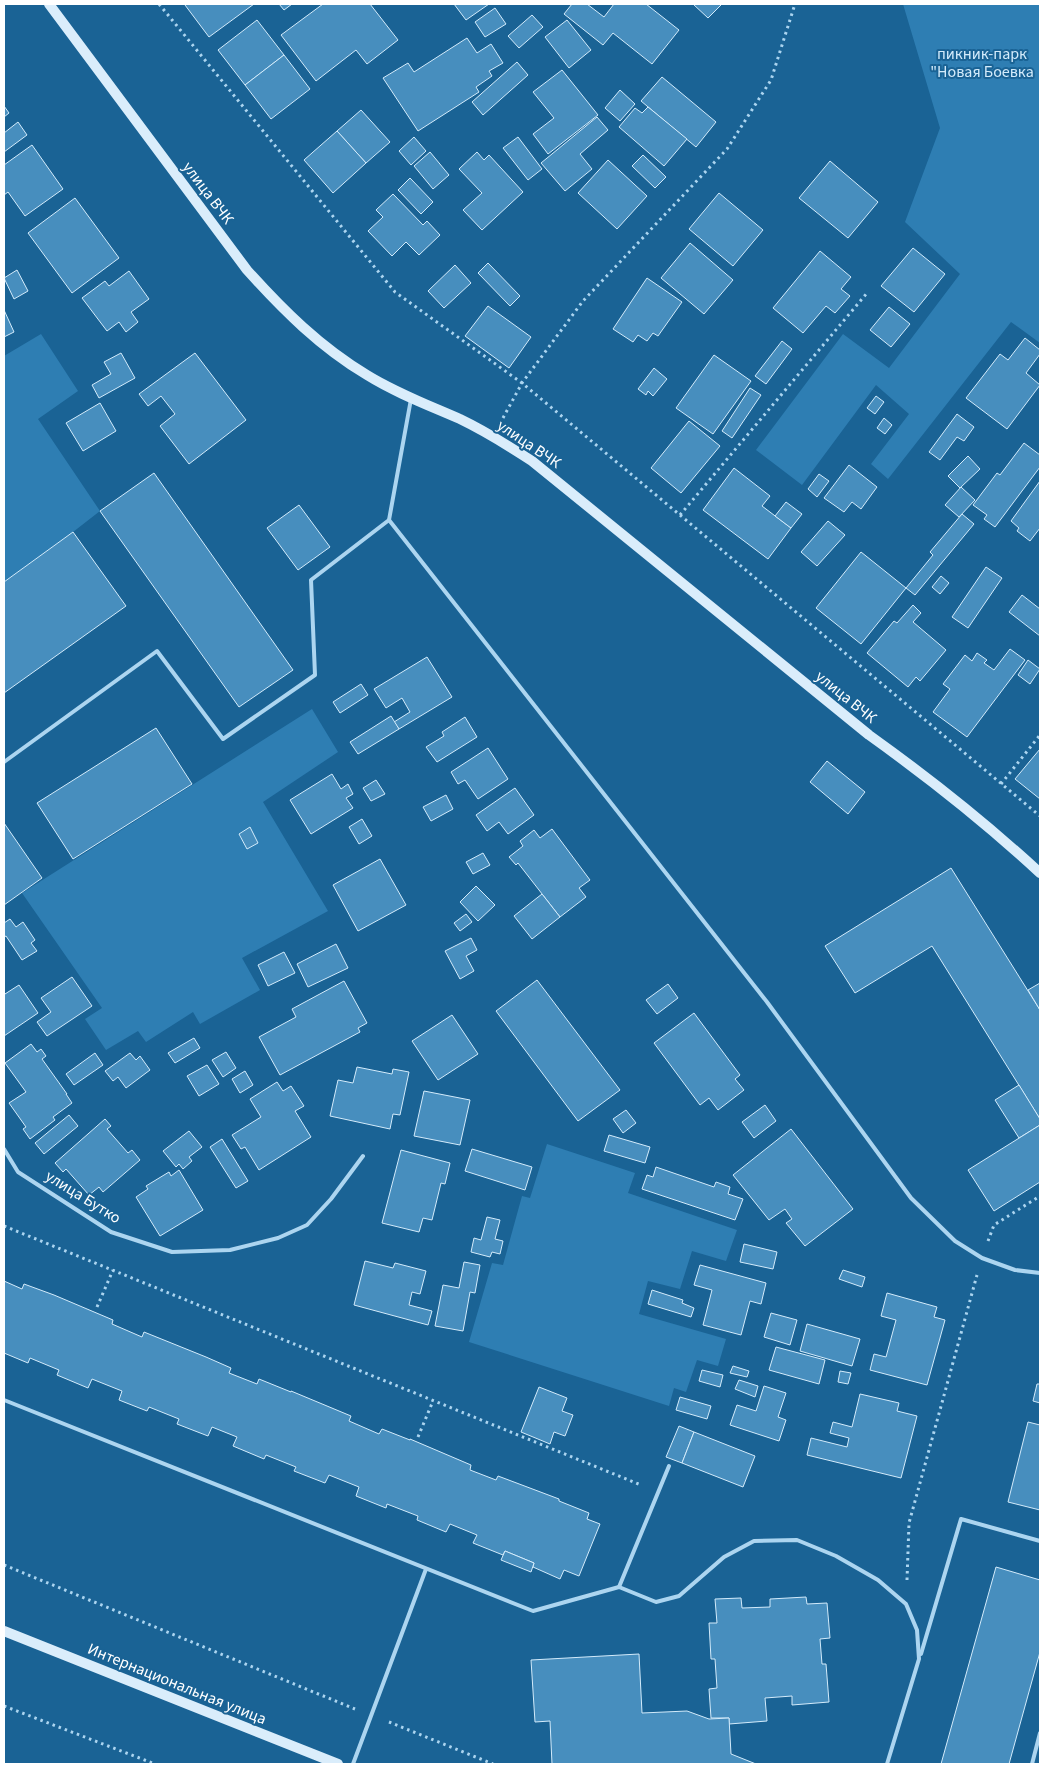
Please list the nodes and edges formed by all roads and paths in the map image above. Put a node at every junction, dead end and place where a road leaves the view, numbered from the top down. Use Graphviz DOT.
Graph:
graph roads {
  1 [pos="49,4"];
  2 [pos="159,4"];
  3 [pos="795,4"];
  4 [pos="867,293"];
  5 [pos="522,383"];
  6 [pos="411,399"];
  7 [pos="492,436"];
  8 [pos="680,515"];
  9 [pos="389,520"];
  10 [pos="1040,735"];
  11 [pos="4,762"];
  12 [pos="1001,784"];
  13 [pos="1040,816"];
  14 [pos="1040,873"];
  15 [pos="4,1149"];
  16 [pos="363,1156"];
  17 [pos="1040,1196"];
  18 [pos="4,1226"];
  19 [pos="982,1258"];
  20 [pos="113,1270"];
  21 [pos="1040,1273"];
  22 [pos="97,1307"];
  23 [pos="4,1400"];
  24 [pos="433,1401"];
  25 [pos="418,1437"];
  26 [pos="669,1466"];
  27 [pos="658,1492"];
  28 [pos="1040,1541"];
  29 [pos="4,1565"];
  30 [pos="426,1569"];
  31 [pos="619,1587"];
  32 [pos="906,1604"];
  33 [pos="4,1631"];
  34 [pos="919,1659"];
  35 [pos="4,1706"];
  36 [pos="371,1715"];
  37 [pos="1040,1733"];
  38 [pos="155,1764"];
  39 [pos="338,1764"];
  40 [pos="353,1764"];
  41 [pos="493,1764"];
  42 [pos="887,1764"];
  43 [pos="1032,1764"];
  1 -- 6 [label="main road, улица ВЧК"];
  2 -- 5 [label="path"];
  3 -- 5 [label="path"];
  4 -- 8 [label="path"];
  5 -- 7 [label="path"];
  5 -- 8 [label="path"];
  6 -- 7 [label="main road, улица ВЧК"];
  6 -- 9 [label="lane"];
  7 -- 14 [label="main road, улица ВЧК"];
  8 -- 12 [label="path"];
  9 -- 11 [label="lane"];
  9 -- 19 [label="lane"];
  10 -- 12 [label="path"];
  12 -- 13 [label="path"];
  15 -- 16 [label="lane, улица Бутко"];
  17 -- 19 [label="path"];
  18 -- 20 [label="path"];
  19 -- 21 [label="lane"];
  19 -- 32 [label="path"];
  20 -- 22 [label="path"];
  20 -- 24 [label="path"];
  23 -- 30 [label="lane"];
  24 -- 25 [label="path"];
  24 -- 27 [label="path"];
  26 -- 27 [label="lane"];
  27 -- 31 [label="lane"];
  28 -- 34 [label="lane"];
  29 -- 36 [label="path"];
  30 -- 31 [label="lane"];
  30 -- 36 [label="lane"];
  31 -- 32 [label="lane"];
  32 -- 34 [label="lane"];
  33 -- 39 [label="main road, Интернациональная улица"];
  34 -- 42 [label="lane"];
  35 -- 38 [label="path"];
  36 -- 40 [label="lane"];
  36 -- 41 [label="path"];
  37 -- 43 [label="lane"];
}
